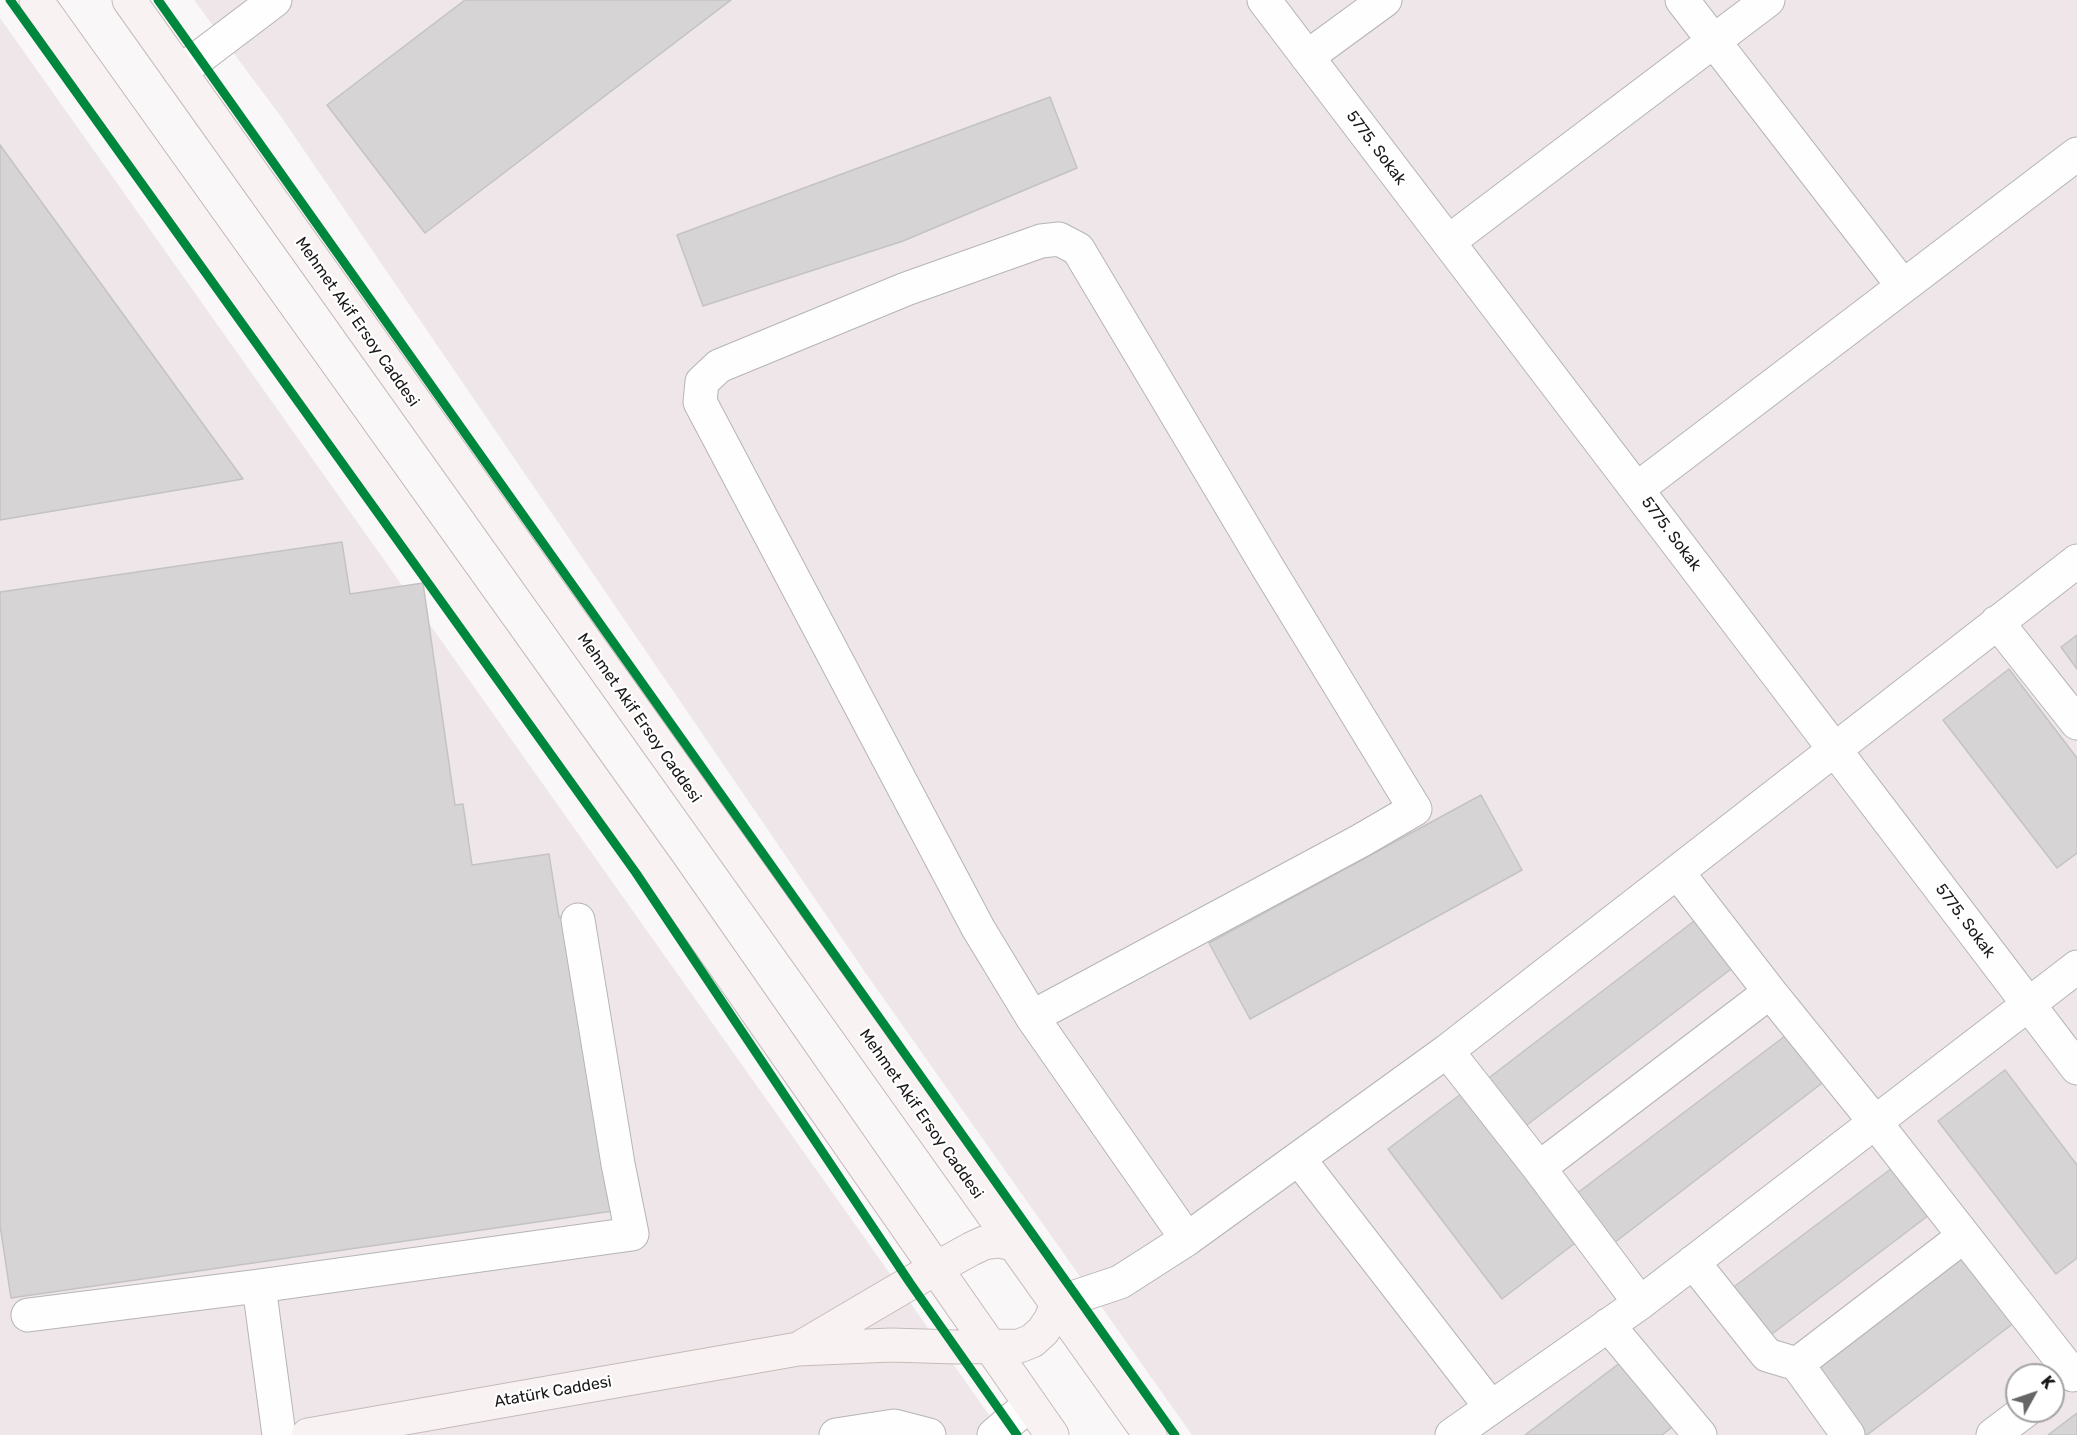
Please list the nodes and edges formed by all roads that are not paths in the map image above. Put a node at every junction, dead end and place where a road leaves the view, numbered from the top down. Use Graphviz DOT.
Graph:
graph roads {
  1 [pos="36,0"];
  2 [pos="129,0"];
  3 [pos="275,0"];
  4 [pos="1264,0"];
  5 [pos="1385,0"];
  6 [pos="1682,0"];
  7 [pos="1768,0"];
  8 [pos="1714,41"];
  9 [pos="1307,57"];
  10 [pos="180,72"];
  11 [pos="2077,154"];
  12 [pos="1448,242"];
  13 [pos="1903,286"];
  14 [pos="1637,489"];
  15 [pos="2077,561"];
  16 [pos="1997,622"];
  17 [pos="2077,723"];
  18 [pos="1834,750"];
  19 [pos="1678,873"];
  20 [pos="578,920"];
  21 [pos="2077,968"];
  22 [pos="1770,992"];
  23 [pos="2028,1005"];
  24 [pos="1032,1017"];
  25 [pos="1447,1051"];
  26 [pos="2077,1068"];
  27 [pos="1875,1122"];
  28 [pos="1299,1159"];
  29 [pos="1539,1168"];
  30 [pos="1964,1236"];
  31 [pos="1187,1239"];
  32 [pos="1014,1244"];
  33 [pos="1693,1262"];
  34 [pos="936,1269"];
  35 [pos="259,1286"];
  36 [pos="1640,1303"];
  37 [pos="1057,1304"];
  38 [pos="28,1315"];
  39 [pos="1608,1325"];
  40 [pos="990,1347"];
  41 [pos="798,1349"];
  42 [pos="1797,1364"];
  43 [pos="2068,1379"];
  44 [pos="1030,1404"];
  45 [pos="1490,1406"];
  46 [pos="2009,1423"];
  47 [pos="279,1435"];
  48 [pos="308,1435"];
  49 [pos="836,1435"];
  50 [pos="929,1435"];
  51 [pos="994,1435"];
  52 [pos="1052,1435"];
  53 [pos="1150,1435"];
  54 [pos="1452,1435"];
  55 [pos="1700,1435"];
  56 [pos="1848,1435"];
  57 [pos="1993,1435"];
  1 -- 34 [label="main road"];
  2 -- 10 [label="main road, Mehmet Akif Ersoy Caddesi"];
  3 -- 10 [label="street"];
  4 -- 9 [label="street, 5775. Sokak"];
  5 -- 9 [label="street"];
  6 -- 8 [label="street"];
  7 -- 8 [label="street"];
  8 -- 12 [label="street"];
  8 -- 13 [label="street"];
  9 -- 12 [label="street, 5775. Sokak"];
  10 -- 32 [label="main road, Mehmet Akif Ersoy Caddesi"];
  11 -- 13 [label="street"];
  12 -- 14 [label="street, 5775. Sokak"];
  13 -- 14 [label="street"];
  14 -- 18 [label="street, 5775. Sokak"];
  15 -- 16 [label="street"];
  16 -- 17 [label="street"];
  16 -- 18 [label="street"];
  18 -- 19 [label="street"];
  18 -- 23 [label="street, 5775. Sokak"];
  19 -- 22 [label="street"];
  19 -- 25 [label="street"];
  20 -- 35 [label="street"];
  21 -- 23 [label="street"];
  22 -- 27 [label="street"];
  22 -- 29 [label="street"];
  23 -- 26 [label="street, 5775. Sokak"];
  23 -- 27 [label="street"];
  24 -- 24 [label="street"];
  24 -- 31 [label="street"];
  25 -- 28 [label="street"];
  25 -- 29 [label="street"];
  27 -- 30 [label="street"];
  27 -- 33 [label="street"];
  28 -- 31 [label="street"];
  28 -- 45 [label="street"];
  29 -- 36 [label="street"];
  30 -- 42 [label="street"];
  30 -- 43 [label="street"];
  31 -- 37 [label="street"];
  32 -- 34 [label="main road"];
  32 -- 37 [label="main road, Mehmet Akif Ersoy Caddesi"];
  33 -- 36 [label="street"];
  33 -- 42 [label="street"];
  34 -- 40 [label="main road"];
  34 -- 41 [label="main road"];
  35 -- 38 [label="street"];
  35 -- 47 [label="street"];
  36 -- 39 [label="street"];
  37 -- 40 [label="main road"];
  37 -- 53 [label="main road, Mehmet Akif Ersoy Caddesi"];
  39 -- 45 [label="street"];
  39 -- 55 [label="street"];
  40 -- 41 [label="main road"];
  40 -- 44 [label="main road"];
  41 -- 48 [label="main road, Atatürk Caddesi"];
  42 -- 56 [label="street"];
  44 -- 51 [label="street"];
  44 -- 52 [label="main road"];
  45 -- 54 [label="street"];
  46 -- 57 [label="street"];
  49 -- 50 [label="street"];
}
